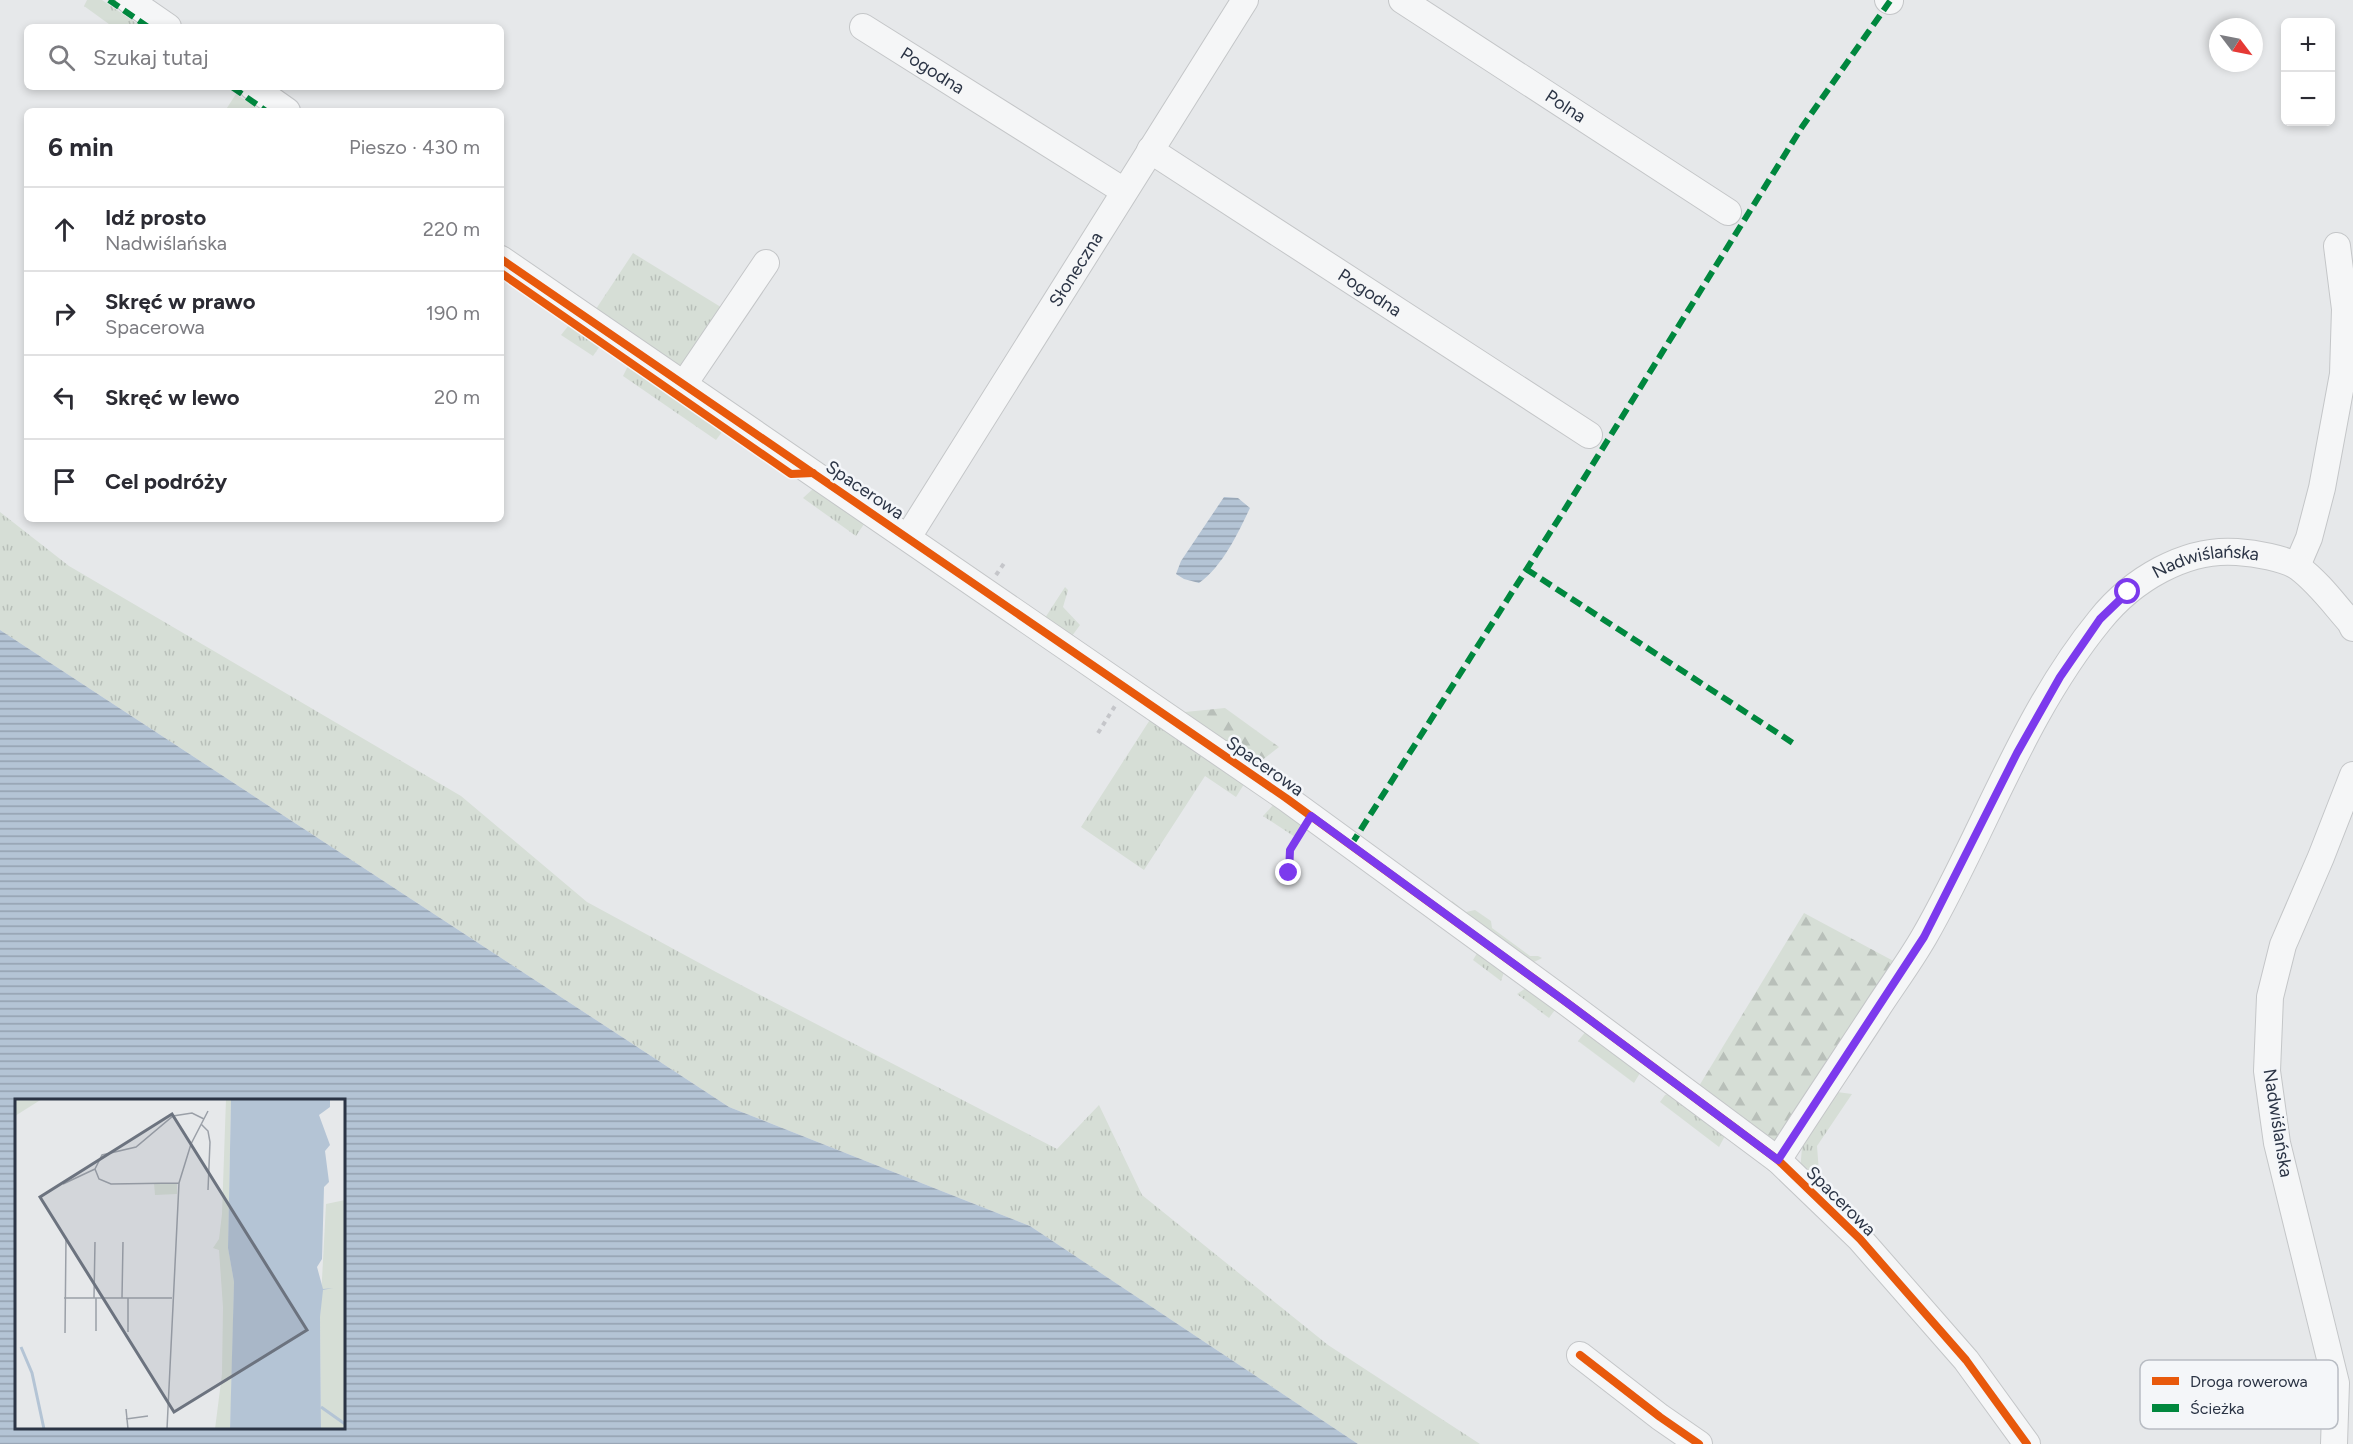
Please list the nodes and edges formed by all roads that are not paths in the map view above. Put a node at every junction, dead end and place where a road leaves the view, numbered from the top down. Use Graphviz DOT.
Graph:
graph roads {
  1 [pos="129,0"];
  2 [pos="1245,0"];
  3 [pos="1402,0"];
  4 [pos="164,24"];
  5 [pos="863,27"];
  6 [pos="257,90"];
  7 [pos="283,108"];
  8 [pos="1150,150"];
  9 [pos="1124,191"];
  10 [pos="1728,212"];
  11 [pos="2337,246"];
  12 [pos="504,261"];
  13 [pos="766,263"];
  14 [pos="684,384"];
  15 [pos="1589,435"];
  16 [pos="908,537"];
  17 [pos="2297,566"];
  18 [pos="2353,628"];
  19 [pos="2353,775"];
  20 [pos="1778,1160"];
  21 [pos="1580,1355"];
  22 [pos="2330,1360"];
  23 [pos="2334,1429"];
  24 [pos="1699,1444"];
  25 [pos="2027,1444"];
  26 [pos="2334,1444"];
  1 -- 4 [label="street"];
  2 -- 8 [label="street, Słoneczna"];
  3 -- 10 [label="street, Polna"];
  5 -- 9 [label="street, Pogodna"];
  6 -- 7 [label="street"];
  8 -- 9 [label="street, Słoneczna"];
  8 -- 15 [label="street, Pogodna"];
  9 -- 16 [label="street, Słoneczna"];
  11 -- 17 [label="street"];
  12 -- 14 [label="street, Spacerowa"];
  13 -- 14 [label="street"];
  14 -- 16 [label="street, Spacerowa"];
  16 -- 20 [label="street, Spacerowa"];
  17 -- 18 [label="street, Nadwiślańska"];
  17 -- 20 [label="street, Nadwiślańska"];
  19 -- 22 [label="street, Nadwiślańska"];
  20 -- 25 [label="street, Spacerowa"];
  21 -- 24 [label="street"];
  23 -- 26 [label="street, Nadwiślańska"];
}
